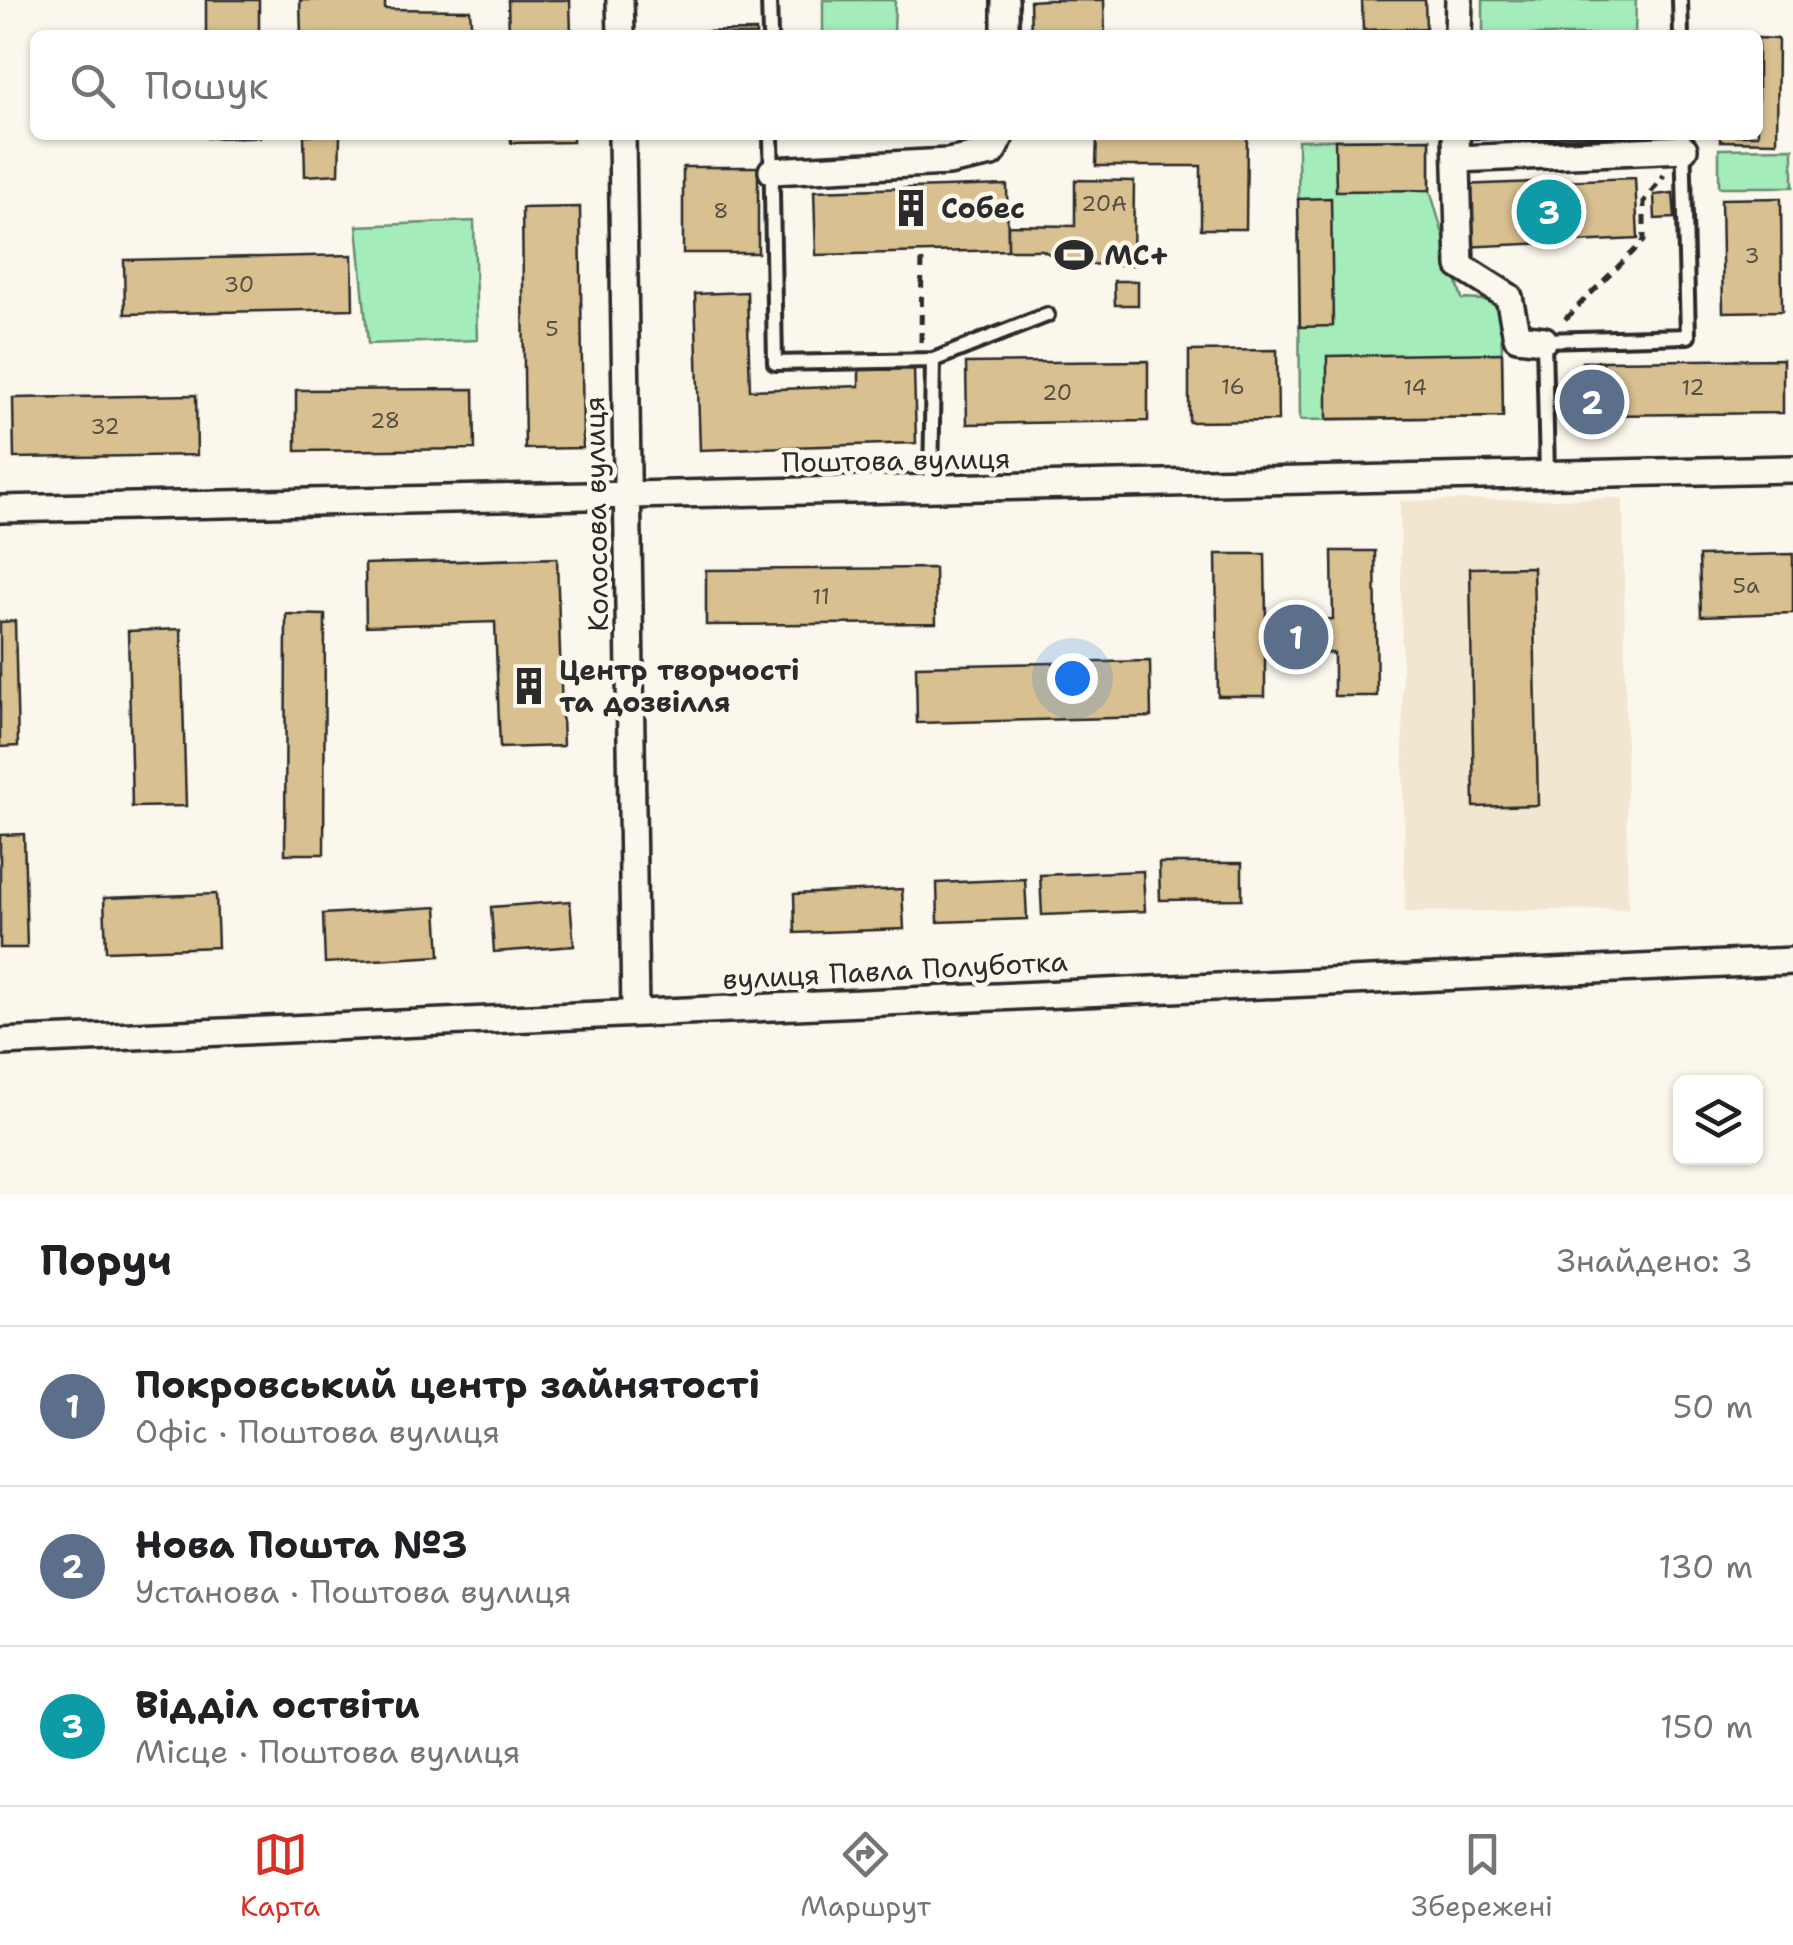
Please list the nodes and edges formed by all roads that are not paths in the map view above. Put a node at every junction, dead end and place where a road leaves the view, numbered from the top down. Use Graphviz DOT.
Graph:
graph roads {
  1 [pos="620,0"];
  2 [pos="769,0"];
  3 [pos="1005,0"];
  4 [pos="1459,0"];
  5 [pos="1680,0"];
  6 [pos="621,30"];
  7 [pos="770,30"];
  8 [pos="1005,30"];
  9 [pos="1458,30"];
  10 [pos="1681,30"];
  11 [pos="622,140"];
  12 [pos="772,140"];
  13 [pos="998,140"];
  14 [pos="1684,142"];
  15 [pos="1456,147"];
  16 [pos="772,171"];
  17 [pos="1047,315"];
  18 [pos="1544,340"];
  19 [pos="927,360"];
  20 [pos="1793,469"];
  21 [pos="1547,474"];
  22 [pos="931,489"];
  23 [pos="625,496"];
  24 [pos="0,509"];
  25 [pos="1793,960"];
  26 [pos="635,1012"];
  27 [pos="0,1042"];
  1 -- 6 [label="street"];
  2 -- 7 [label="lane"];
  3 -- 8 [label="street"];
  4 -- 9 [label="street"];
  5 -- 10 [label="lane"];
  11 -- 23 [label="street, Колосова вулиця"];
  12 -- 16 [label="lane"];
  13 -- 16 [label="street"];
  14 -- 15 [label="street"];
  14 -- 18 [label="lane"];
  15 -- 18 [label="street"];
  16 -- 19 [label="lane"];
  17 -- 19 [label="lane"];
  18 -- 21 [label="lane"];
  19 -- 22 [label="lane"];
  20 -- 21 [label="street, Поштова вулиця"];
  21 -- 22 [label="street, Поштова вулиця"];
  22 -- 23 [label="street, Поштова вулиця"];
  23 -- 24 [label="street, Поштова вулиця"];
  23 -- 26 [label="street, Колосова вулиця"];
  25 -- 26 [label="street, вулиця Павла Полуботка"];
  26 -- 27 [label="street, вулиця Павла Полуботка"];
}
